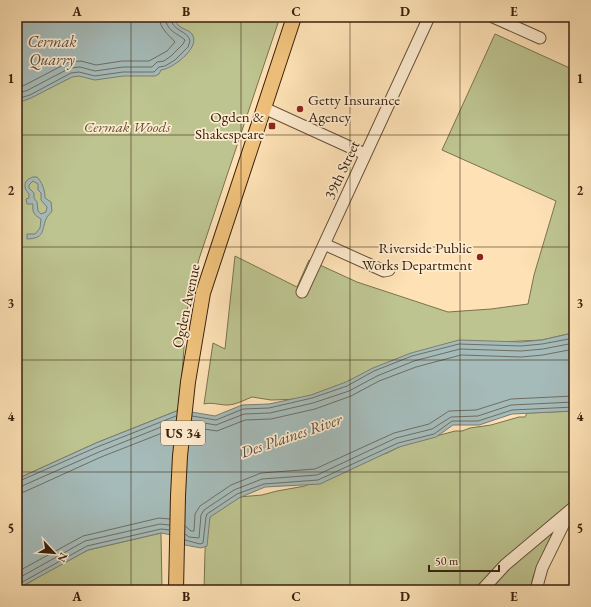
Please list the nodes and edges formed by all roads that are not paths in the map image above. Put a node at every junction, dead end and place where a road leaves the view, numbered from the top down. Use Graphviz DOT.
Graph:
graph roads {
  1 [pos="294,17"];
  2 [pos="429,17"];
  3 [pos="493,17"];
  4 [pos="540,38"];
  5 [pos="264,108"];
  6 [pos="365,154"];
  7 [pos="324,244"];
  8 [pos="389,270"];
  9 [pos="302,292"];
  10 [pos="572,508"];
  11 [pos="176,590"];
  12 [pos="482,590"];
  13 [pos="536,590"];
  1 -- 5 [label="main road, Ogden Avenue / US 34"];
  2 -- 6 [label="street, 39th Street"];
  3 -- 4 [label="street"];
  5 -- 6 [label="street"];
  5 -- 11 [label="main road, Ogden Avenue / US 34"];
  6 -- 7 [label="street, 39th Street"];
  7 -- 8 [label="street"];
  7 -- 9 [label="street, 39th Street"];
  10 -- 12 [label="street"];
  10 -- 13 [label="street"];
}
